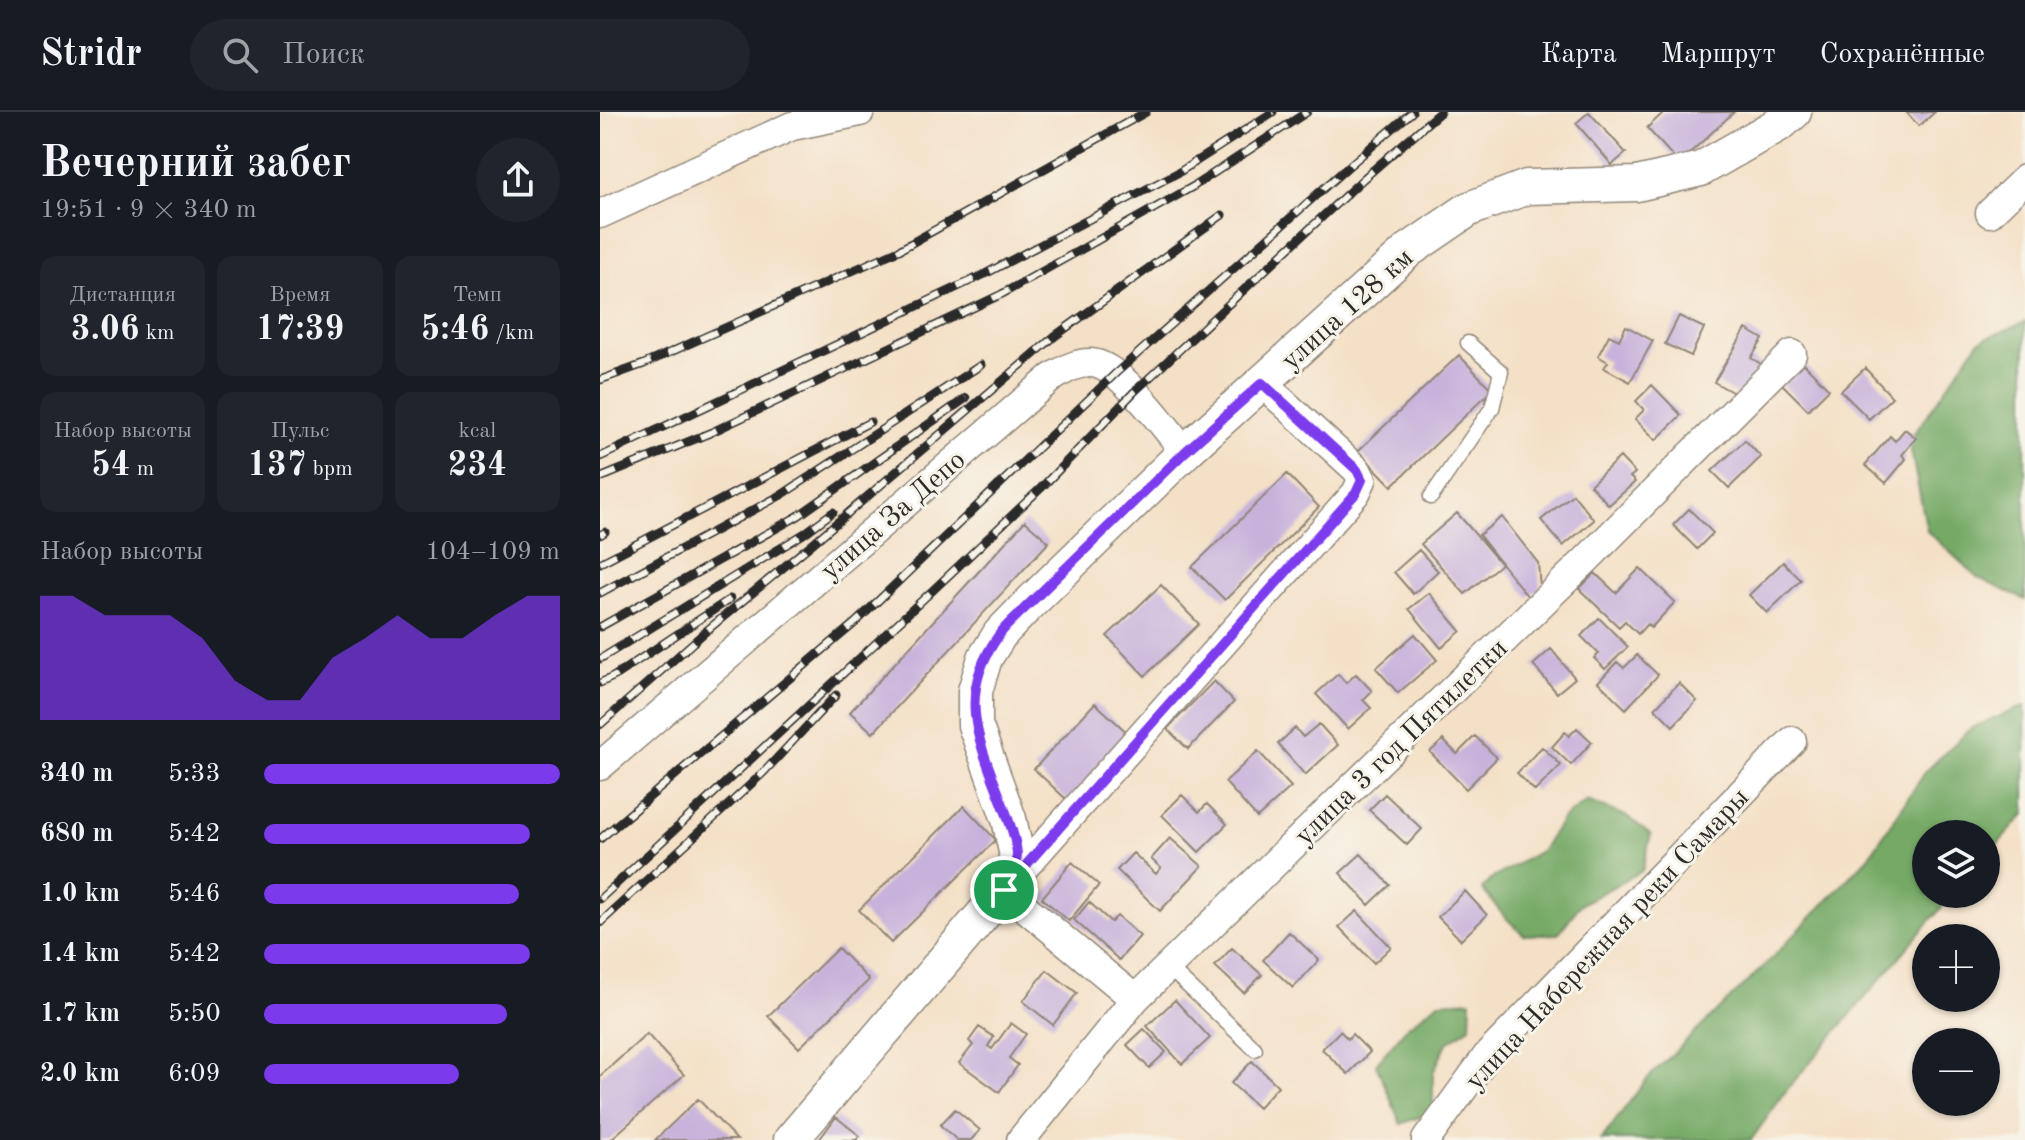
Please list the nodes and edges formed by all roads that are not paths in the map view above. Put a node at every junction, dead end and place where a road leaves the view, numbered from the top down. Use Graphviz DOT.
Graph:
graph roads {
  1 [pos="860,112"];
  2 [pos="1794,112"];
  3 [pos="792,119"];
  4 [pos="2025,179"];
  5 [pos="1990,213"];
  6 [pos="600,214"];
  7 [pos="1468,343"];
  8 [pos="1792,354"];
  9 [pos="1262,383"];
  10 [pos="1185,452"];
  11 [pos="1431,497"];
  12 [pos="1792,741"];
  13 [pos="600,766"];
  14 [pos="1004,890"];
  15 [pos="1168,967"];
  16 [pos="1135,999"];
  17 [pos="1255,1049"];
  18 [pos="791,1140"];
  19 [pos="1021,1140"];
  20 [pos="1426,1140"];
  1 -- 3 [label="street"];
  2 -- 9 [label="street, улица 128 км"];
  3 -- 6 [label="street"];
  4 -- 5 [label="street"];
  7 -- 11 [label="lane"];
  8 -- 15 [label="street, улица 3 год Пятилетки"];
  9 -- 10 [label="street, улица 128 км"];
  9 -- 14 [label="street"];
  10 -- 13 [label="street, улица За Депо"];
  10 -- 14 [label="street, улица 128 км"];
  12 -- 20 [label="street, улица Набережная реки Самары"];
  14 -- 16 [label="street"];
  14 -- 18 [label="street"];
  15 -- 16 [label="street, улица 3 год Пятилетки"];
  15 -- 17 [label="lane"];
  16 -- 19 [label="street, улица 3 год Пятилетки"];
}
